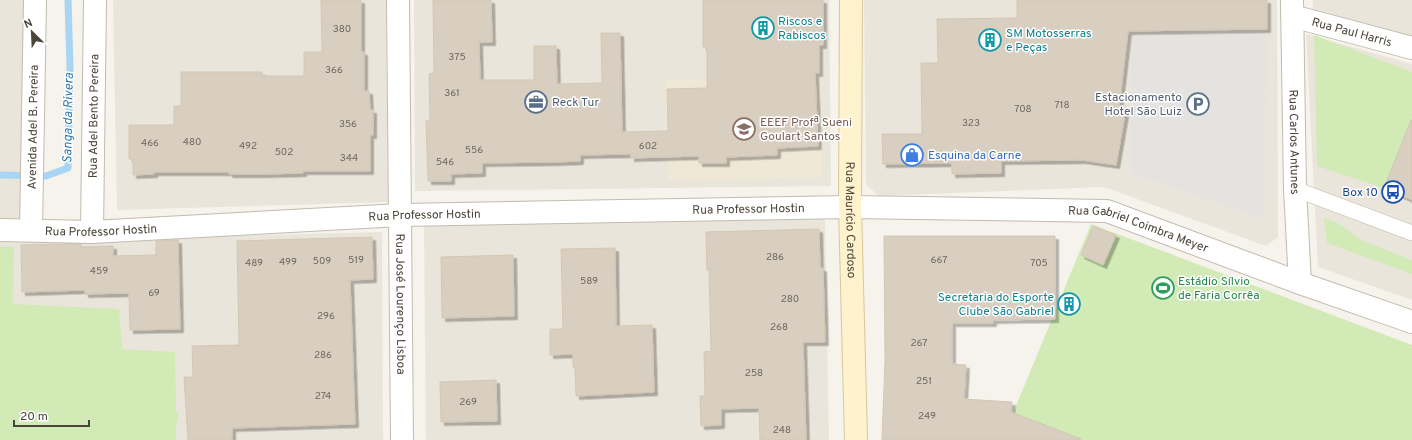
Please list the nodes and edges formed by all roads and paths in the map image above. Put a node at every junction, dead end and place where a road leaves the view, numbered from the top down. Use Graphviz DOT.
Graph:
graph roads {
  1 [pos="35,0"];
  2 [pos="96,0"];
  3 [pos="398,0"];
  4 [pos="850,0"];
  5 [pos="1292,8"];
  6 [pos="1412,48"];
  7 [pos="1295,189"];
  8 [pos="850,207"];
  9 [pos="400,215"];
  10 [pos="0,230"];
  11 [pos="31,230"];
  12 [pos="92,232"];
  13 [pos="1412,233"];
  14 [pos="1300,283"];
  15 [pos="1412,322"];
  16 [pos="402,440"];
  17 [pos="856,440"];
  1 -- 11 [label="street, Avenida Adel B. Pereira"];
  2 -- 12 [label="street, Rua Adel Bento Pereira"];
  3 -- 9 [label="street, Rua José Lourenço Lisboa"];
  4 -- 8 [label="main road, Rua Maurício Cardoso"];
  5 -- 6 [label="street, Rua Paul Harris"];
  5 -- 7 [label="street, Rua Carlos Antunes"];
  7 -- 13 [label="lane"];
  7 -- 14 [label="street, Rua Carlos Antunes"];
  8 -- 9 [label="street, Rua Professor Hostin"];
  8 -- 14 [label="street, Rua Gabriel Coimbra Meyer"];
  8 -- 17 [label="main road, Rua Maurício Cardoso"];
  9 -- 12 [label="street, Rua Professor Hostin"];
  9 -- 16 [label="street, Rua José Lourenço Lisboa"];
  10 -- 11 [label="street, Rua Professor Hostin"];
  11 -- 12 [label="street, Rua Professor Hostin"];
  14 -- 15 [label="street, Rua Gabriel Coimbra Meyer"];
}
